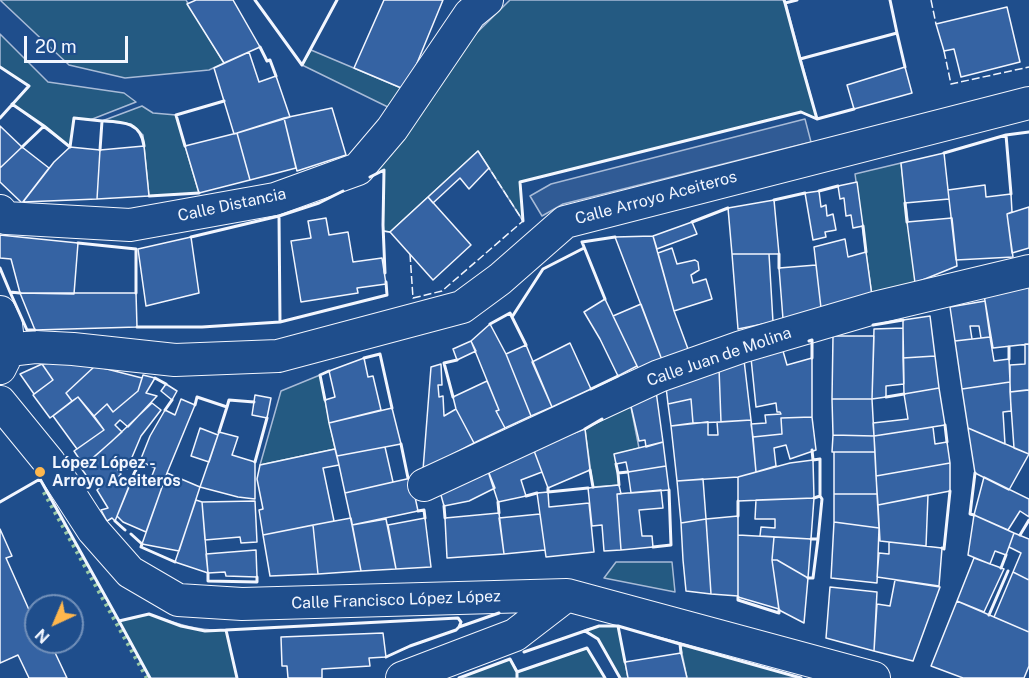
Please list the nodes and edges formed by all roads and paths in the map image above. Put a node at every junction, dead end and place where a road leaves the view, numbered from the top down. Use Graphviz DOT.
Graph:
graph roads {
  1 [pos="487,0"];
  2 [pos="1029,103"];
  3 [pos="0,211"];
  4 [pos="1029,271"];
  5 [pos="0,312"];
  6 [pos="4,359"];
  7 [pos="0,402"];
  8 [pos="424,484"];
  9 [pos="567,595"];
  10 [pos="402,678"];
  11 [pos="874,678"];
  1 -- 3 [label="street, Calle Distancia"];
  2 -- 6 [label="street, Calle Arroyo Aceiteros"];
  4 -- 8 [label="street, Calle Juan de Molina"];
  5 -- 6 [label="street"];
  7 -- 9 [label="street, Calle Francisco López López"];
  9 -- 10 [label="street"];
  9 -- 11 [label="street, Calle Francisco López López"];
}
